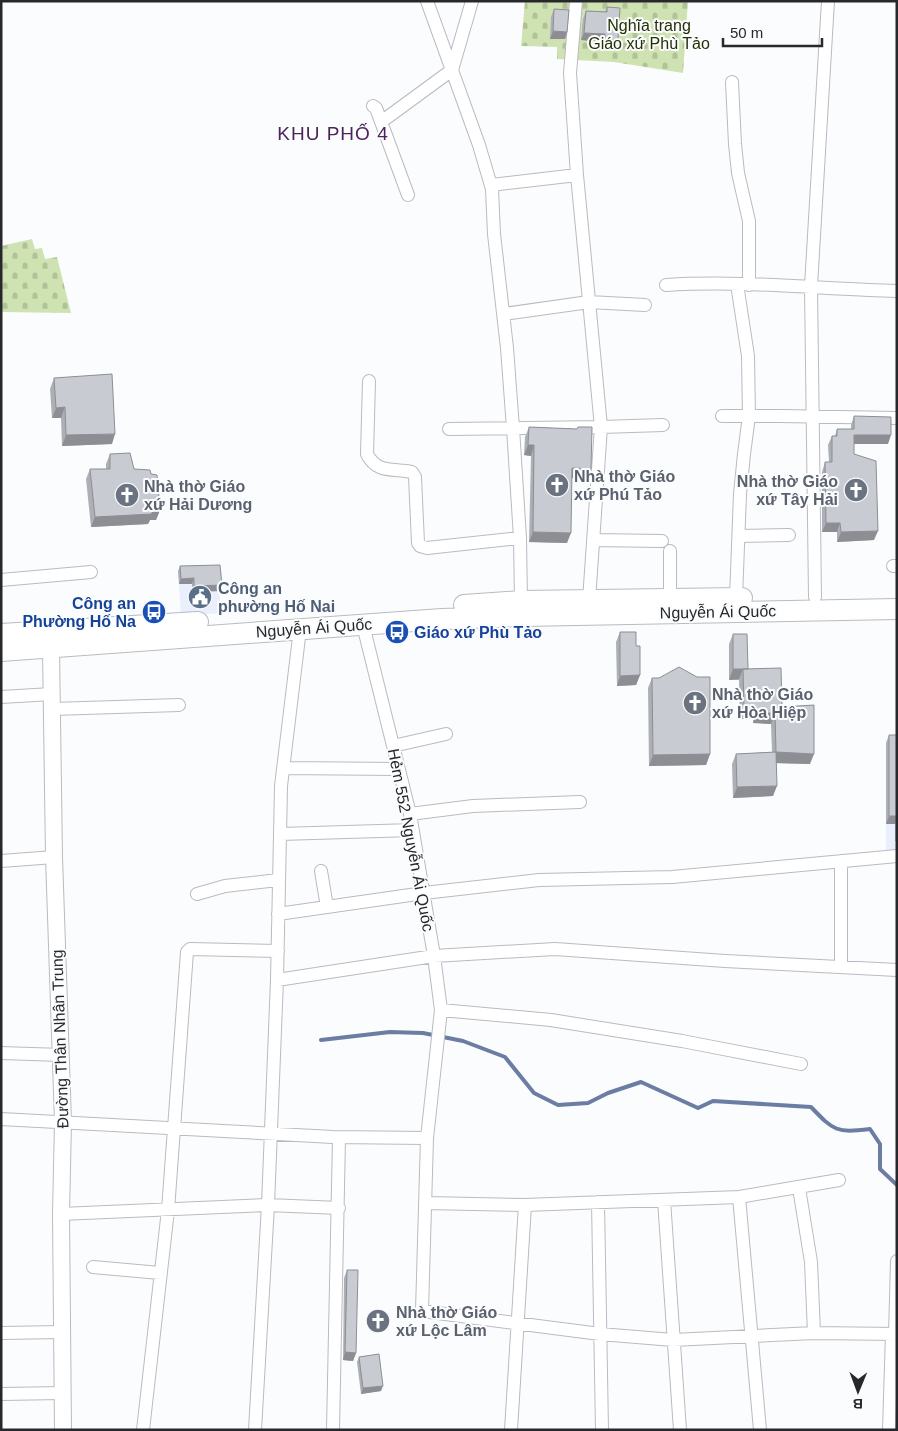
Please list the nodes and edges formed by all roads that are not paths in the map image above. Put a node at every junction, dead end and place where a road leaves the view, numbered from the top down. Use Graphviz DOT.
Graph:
graph roads {
  1 [pos="427,1"];
  2 [pos="472,1"];
  3 [pos="576,1"];
  4 [pos="828,1"];
  5 [pos="452,70"];
  6 [pos="732,82"];
  7 [pos="373,106"];
  8 [pos="381,122"];
  9 [pos="577,175"];
  10 [pos="491,185"];
  11 [pos="408,195"];
  12 [pos="743,284"];
  13 [pos="666,285"];
  14 [pos="812,286"];
  15 [pos="897,291"];
  16 [pos="588,302"];
  17 [pos="645,305"];
  18 [pos="504,314"];
  19 [pos="369,381"];
  20 [pos="722,416"];
  21 [pos="749,416"];
  22 [pos="812,417"];
  23 [pos="897,418"];
  24 [pos="663,425"];
  25 [pos="601,427"];
  26 [pos="513,428"];
  27 [pos="449,429"];
  28 [pos="789,535"];
  29 [pos="739,536"];
  30 [pos="520,538"];
  31 [pos="593,540"];
  32 [pos="91,572"];
  33 [pos="1,580"];
  34 [pos="897,596"];
  35 [pos="815,597"];
  36 [pos="670,598"];
  37 [pos="736,598"];
  38 [pos="588,600"];
  39 [pos="522,608"];
  40 [pos="897,609"];
  41 [pos="363,625"];
  42 [pos="300,629"];
  43 [pos="1,634"];
  44 [pos="51,648"];
  45 [pos="1,651"];
  46 [pos="1,697"];
  47 [pos="52,702"];
  48 [pos="179,705"];
  49 [pos="446,734"];
  50 [pos="393,746"];
  51 [pos="283,768"];
  52 [pos="399,769"];
  53 [pos="580,802"];
  54 [pos="410,814"];
  55 [pos="413,830"];
  56 [pos="280,834"];
  57 [pos="897,856"];
  58 [pos="54,857"];
  59 [pos="1,861"];
  60 [pos="841,861"];
  61 [pos="321,871"];
  62 [pos="278,880"];
  63 [pos="424,893"];
  64 [pos="197,894"];
  65 [pos="327,907"];
  66 [pos="278,914"];
  67 [pos="278,951"];
  68 [pos="434,956"];
  69 [pos="841,967"];
  70 [pos="897,970"];
  71 [pos="277,980"];
  72 [pos="441,1010"];
  73 [pos="1,1053"];
  74 [pos="62,1055"];
  75 [pos="801,1064"];
  76 [pos="1,1119"];
  77 [pos="63,1122"];
  78 [pos="174,1128"];
  79 [pos="271,1134"];
  80 [pos="339,1138"];
  81 [pos="427,1138"];
  82 [pos="839,1180"];
  83 [pos="799,1188"];
  84 [pos="739,1197"];
  85 [pos="664,1200"];
  86 [pos="598,1202"];
  87 [pos="426,1203"];
  88 [pos="268,1205"];
  89 [pos="525,1205"];
  90 [pos="339,1208"];
  91 [pos="168,1210"];
  92 [pos="61,1214"];
  93 [pos="897,1261"];
  94 [pos="93,1268"];
  95 [pos="160,1273"];
  96 [pos="519,1324"];
  97 [pos="62,1332"];
  98 [pos="1,1333"];
  99 [pos="814,1333"];
  100 [pos="600,1334"];
  101 [pos="895,1334"];
  102 [pos="752,1336"];
  103 [pos="673,1340"];
  104 [pos="62,1393"];
  105 [pos="1,1394"];
  106 [pos="63,1430"];
  107 [pos="142,1430"];
  108 [pos="255,1430"];
  109 [pos="333,1430"];
  110 [pos="511,1430"];
  111 [pos="602,1430"];
  112 [pos="680,1430"];
  113 [pos="760,1430"];
  114 [pos="889,1430"];
  1 -- 5 [label="street"];
  2 -- 5 [label="street"];
  3 -- 9 [label="street"];
  4 -- 14 [label="street"];
  5 -- 8 [label="street"];
  5 -- 10 [label="street"];
  6 -- 12 [label="street"];
  7 -- 8 [label="street"];
  8 -- 11 [label="street"];
  9 -- 10 [label="street"];
  9 -- 16 [label="street"];
  10 -- 18 [label="street"];
  12 -- 13 [label="street"];
  12 -- 14 [label="street"];
  12 -- 21 [label="street"];
  14 -- 15 [label="street"];
  14 -- 22 [label="street"];
  16 -- 17 [label="street"];
  16 -- 18 [label="street"];
  16 -- 25 [label="street"];
  18 -- 26 [label="street"];
  19 -- 30 [label="street"];
  20 -- 21 [label="street"];
  21 -- 22 [label="street"];
  21 -- 29 [label="street"];
  22 -- 23 [label="street"];
  22 -- 35 [label="street"];
  24 -- 25 [label="street"];
  25 -- 26 [label="street"];
  25 -- 31 [label="street"];
  26 -- 27 [label="street"];
  26 -- 30 [label="street"];
  28 -- 29 [label="street"];
  29 -- 37 [label="street"];
  30 -- 39 [label="street"];
  31 -- 36 [label="street"];
  31 -- 38 [label="street"];
  32 -- 33 [label="street"];
  34 -- 35 [label="main road, Nguyễn Ái Quốc"];
  35 -- 37 [label="main road, Nguyễn Ái Quốc"];
  36 -- 37 [label="main road, Nguyễn Ái Quốc"];
  36 -- 38 [label="main road, Nguyễn Ái Quốc"];
  38 -- 39 [label="main road, Nguyễn Ái Quốc"];
  39 -- 40 [label="main road, Nguyễn Ái Quốc"];
  39 -- 41 [label="main road, Nguyễn Ái Quốc"];
  39 -- 43 [label="main road, Nguyễn Ái Quốc"];
  41 -- 42 [label="main road, Nguyễn Ái Quốc"];
  41 -- 50 [label="street, Hẻm 552 Nguyễn Ái Quốc"];
  42 -- 44 [label="main road, Nguyễn Ái Quốc"];
  42 -- 51 [label="street"];
  44 -- 45 [label="main road, Nguyễn Ái Quốc"];
  44 -- 47 [label="street, Đường Thân Nhân Trung"];
  46 -- 47 [label="street"];
  47 -- 48 [label="street"];
  47 -- 58 [label="street, Đường Thân Nhân Trung"];
  49 -- 50 [label="street"];
  50 -- 52 [label="street, Hẻm 552 Nguyễn Ái Quốc"];
  51 -- 52 [label="street"];
  51 -- 56 [label="street"];
  52 -- 54 [label="street, Hẻm 552 Nguyễn Ái Quốc"];
  53 -- 54 [label="street"];
  54 -- 55 [label="street, Hẻm 552 Nguyễn Ái Quốc"];
  55 -- 56 [label="street"];
  55 -- 63 [label="street, Hẻm 552 Nguyễn Ái Quốc"];
  56 -- 62 [label="street"];
  57 -- 60 [label="street"];
  58 -- 59 [label="street"];
  58 -- 74 [label="street, Đường Thân Nhân Trung"];
  60 -- 63 [label="street"];
  60 -- 69 [label="street"];
  61 -- 65 [label="street"];
  62 -- 64 [label="street"];
  62 -- 66 [label="street"];
  63 -- 65 [label="street"];
  63 -- 68 [label="street, Hẻm 552 Nguyễn Ái Quốc"];
  65 -- 66 [label="street"];
  66 -- 67 [label="street"];
  67 -- 71 [label="street"];
  67 -- 78 [label="street"];
  68 -- 69 [label="street"];
  68 -- 71 [label="street"];
  68 -- 72 [label="street, Hẻm 552 Nguyễn Ái Quốc"];
  69 -- 70 [label="street"];
  71 -- 79 [label="street"];
  72 -- 75 [label="street"];
  72 -- 81 [label="street, Hẻm 552 Nguyễn Ái Quốc"];
  73 -- 74 [label="street"];
  74 -- 77 [label="street, Đường Thân Nhân Trung"];
  76 -- 77 [label="street"];
  77 -- 78 [label="street"];
  77 -- 92 [label="street, Đường Thân Nhân Trung"];
  78 -- 79 [label="street"];
  78 -- 91 [label="street"];
  79 -- 80 [label="street"];
  79 -- 88 [label="street"];
  80 -- 81 [label="street"];
  80 -- 90 [label="street"];
  81 -- 87 [label="street, Hẻm 552 Nguyễn Ái Quốc"];
  82 -- 83 [label="street"];
  83 -- 84 [label="street"];
  83 -- 99 [label="street"];
  84 -- 85 [label="street"];
  84 -- 102 [label="street"];
  85 -- 86 [label="street"];
  85 -- 103 [label="street"];
  86 -- 89 [label="street"];
  86 -- 100 [label="street"];
  87 -- 89 [label="street"];
  87 -- 96 [label="street, Hẻm 552 Nguyễn Ái Quốc"];
  88 -- 90 [label="street"];
  88 -- 91 [label="street"];
  88 -- 108 [label="street"];
  89 -- 96 [label="street"];
  90 -- 109 [label="street"];
  91 -- 92 [label="street"];
  91 -- 95 [label="street"];
  92 -- 97 [label="street, Đường Thân Nhân Trung"];
  93 -- 101 [label="street"];
  94 -- 95 [label="street"];
  95 -- 107 [label="street"];
  96 -- 100 [label="street"];
  96 -- 110 [label="street"];
  97 -- 98 [label="street"];
  97 -- 104 [label="street, Đường Thân Nhân Trung"];
  99 -- 101 [label="street"];
  99 -- 102 [label="street"];
  100 -- 103 [label="street"];
  100 -- 111 [label="street"];
  101 -- 114 [label="street"];
  102 -- 103 [label="street"];
  102 -- 113 [label="street"];
  103 -- 112 [label="street"];
  104 -- 105 [label="street"];
  104 -- 106 [label="street, Đường Thân Nhân Trung"];
}
